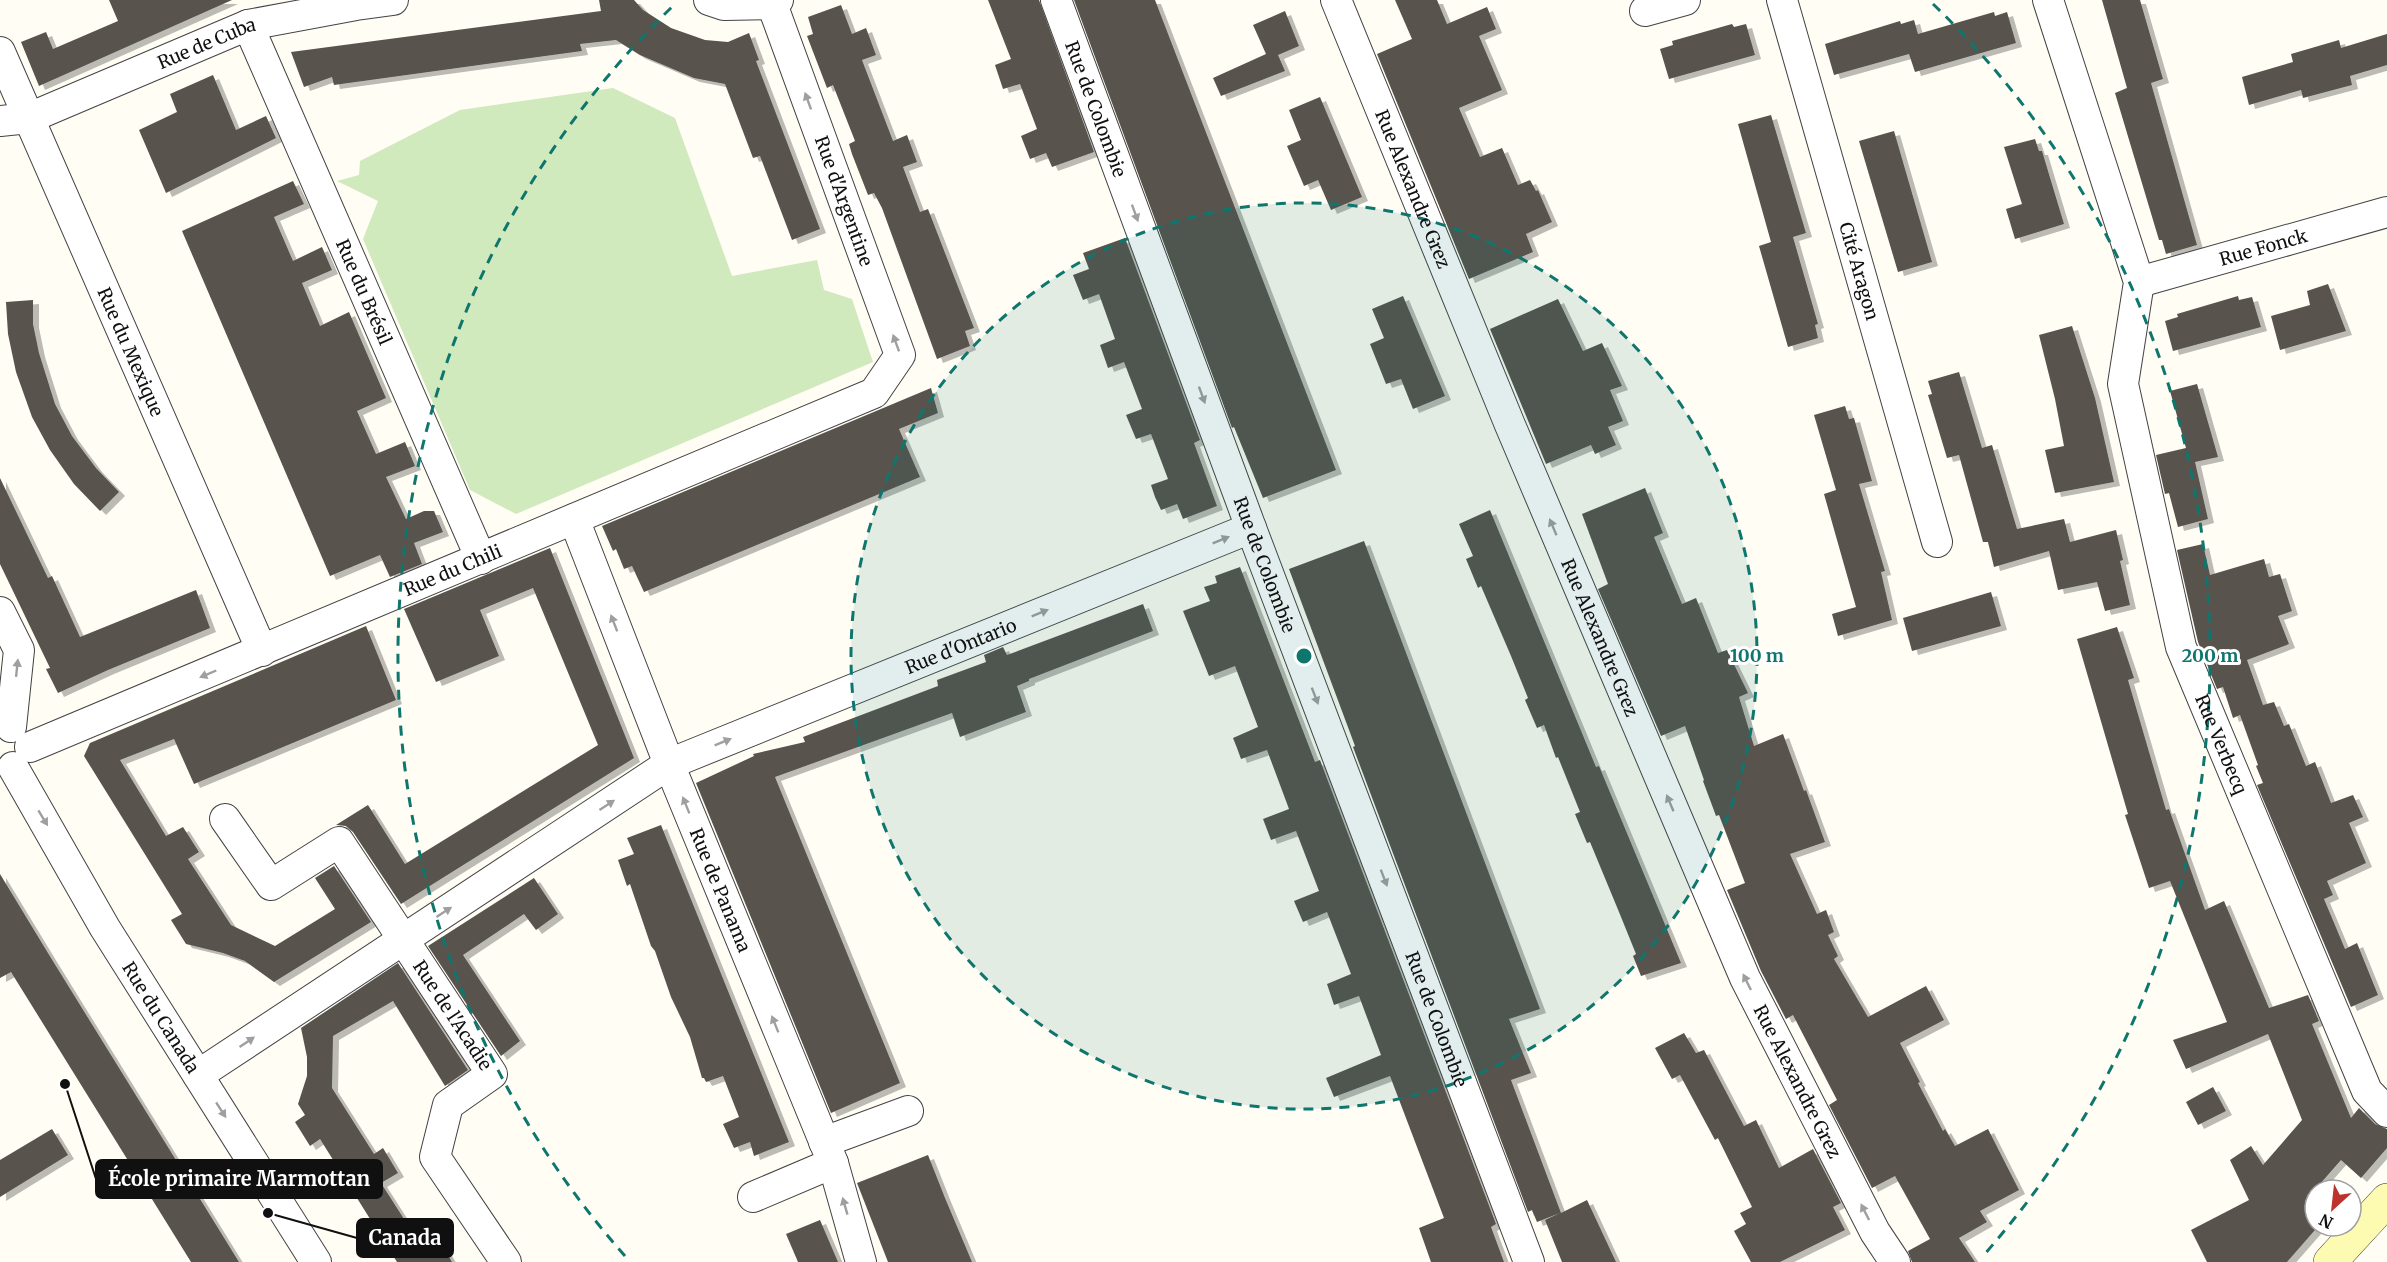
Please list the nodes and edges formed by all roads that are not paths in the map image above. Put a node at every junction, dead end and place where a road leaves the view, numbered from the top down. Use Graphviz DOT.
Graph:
graph roads {
  1 [pos="393,0"];
  2 [pos="709,0"];
  3 [pos="1056,0"];
  4 [pos="1336,0"];
  5 [pos="1685,0"];
  6 [pos="1782,0"];
  7 [pos="2048,0"];
  8 [pos="355,2"];
  9 [pos="775,2"];
  10 [pos="1645,11"];
  11 [pos="248,25"];
  12 [pos="0,52"];
  13 [pos="29,118"];
  14 [pos="0,121"];
  15 [pos="2387,212"];
  16 [pos="2139,282"];
  17 [pos="874,393"];
  18 [pos="574,519"];
  19 [pos="1251,528"];
  20 [pos="1937,542"];
  21 [pos="481,559"];
  22 [pos="0,612"];
  23 [pos="262,651"];
  24 [pos="11,747"];
  25 [pos="669,764"];
  26 [pos="225,819"];
  27 [pos="404,938"];
  28 [pos="198,1075"];
  29 [pos="908,1111"];
  30 [pos="2387,1112"];
  31 [pos="828,1153"];
  32 [pos="753,1197"];
  33 [pos="2387,1200"];
  34 [pos="316,1262"];
  35 [pos="506,1262"];
  36 [pos="861,1262"];
  37 [pos="1529,1262"];
  38 [pos="1894,1262"];
  39 [pos="2330,1262"];
  1 -- 8 [label="street, Rue de Cuba"];
  2 -- 9 [label="street, Rue d'Argentine"];
  3 -- 19 [label="street, Rue de Colombie, one-way"];
  38 -- 4 [label="street, Rue Alexandre Grez, one-way"];
  5 -- 10 [label="street"];
  6 -- 20 [label="street, Cité Aragon"];
  7 -- 16 [label="street"];
  8 -- 11 [label="street, Rue de Cuba"];
  17 -- 9 [label="street, Rue d'Argentine, one-way"];
  11 -- 13 [label="street, Rue de Cuba"];
  11 -- 21 [label="street, Rue du Brésil"];
  12 -- 13 [label="street, Rue du Mexique"];
  13 -- 14 [label="street, Rue de Cuba"];
  13 -- 23 [label="street, Rue du Mexique"];
  15 -- 16 [label="street, Rue Fonck"];
  16 -- 30 [label="street, Rue Verbecq"];
  17 -- 18 [label="street, Rue du Chili"];
  18 -- 21 [label="street, Rue du Chili"];
  25 -- 18 [label="street, Rue de Panama, one-way"];
  25 -- 19 [label="street, Rue d'Ontario, one-way"];
  19 -- 37 [label="street, Rue de Colombie, one-way"];
  21 -- 23 [label="street, Rue du Chili"];
  24 -- 22 [label="street, one-way"];
  23 -- 24 [label="street, Rue du Chili, one-way"];
  24 -- 28 [label="street, Rue du Canada, one-way"];
  27 -- 25 [label="street, Rue de l'Acadie, one-way"];
  31 -- 25 [label="street, Rue de Panama, one-way"];
  26 -- 27 [label="street, Rue de l'Acadie"];
  28 -- 27 [label="street, Rue de l'Acadie, one-way"];
  27 -- 35 [label="street, Rue de l'Acadie"];
  28 -- 34 [label="street, Rue du Canada, one-way"];
  29 -- 31 [label="street"];
  31 -- 32 [label="street"];
  36 -- 31 [label="street, Rue de Panama, one-way"];
  33 -- 39 [label="main road"];
}
